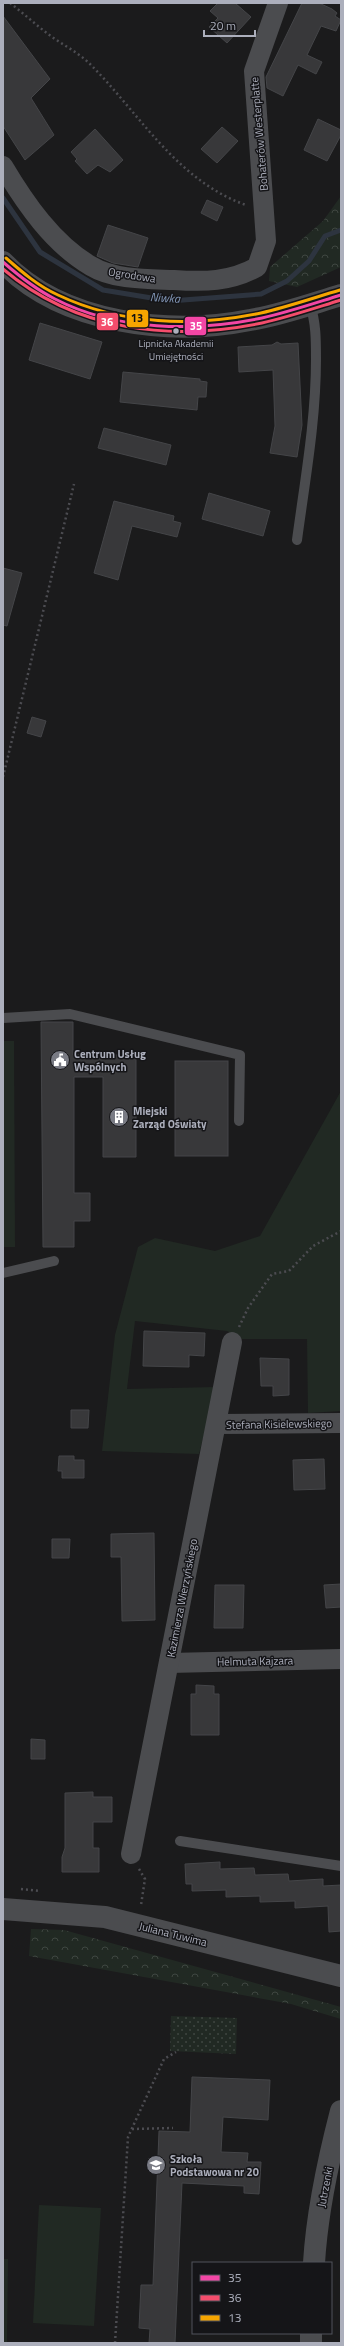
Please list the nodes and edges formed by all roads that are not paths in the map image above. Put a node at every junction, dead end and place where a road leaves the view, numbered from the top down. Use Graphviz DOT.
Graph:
graph roads {
  1 [pos="278,3"];
  2 [pos="3,166"];
  3 [pos="257,266"];
  4 [pos="5,268"];
  5 [pos="341,295"];
  6 [pos="310,305"];
  7 [pos="297,540"];
  8 [pos="3,1018"];
  9 [pos="239,1121"];
  10 [pos="54,1261"];
  11 [pos="3,1273"];
  12 [pos="232,1342"];
  13 [pos="341,1423"];
  14 [pos="217,1424"];
  15 [pos="341,1659"];
  16 [pos="169,1663"];
  17 [pos="180,1841"];
  18 [pos="131,1854"];
  19 [pos="341,1866"];
  20 [pos="3,1909"];
  21 [pos="341,1976"];
  22 [pos="341,2111"];
  23 [pos="314,2262"];
  1 -- 3 [label="street, Bohaterów Westerplatte"];
  2 -- 3 [label="street, Ogrodowa"];
  4 -- 6 [label="street"];
  5 -- 6 [label="street"];
  6 -- 7 [label="lane"];
  8 -- 9 [label="lane"];
  10 -- 11 [label="lane"];
  12 -- 14 [label="street, Kazimierza Wierzyńskiego"];
  13 -- 14 [label="street, Stefana Kisielewskiego"];
  14 -- 16 [label="street, Kazimierza Wierzyńskiego"];
  15 -- 16 [label="street, Helmuta Kajzara"];
  16 -- 18 [label="street, Kazimierza Wierzyńskiego"];
  17 -- 19 [label="lane"];
  20 -- 21 [label="street, Juliana Tuwima"];
  22 -- 23 [label="street, Jutrzenki"];
}
